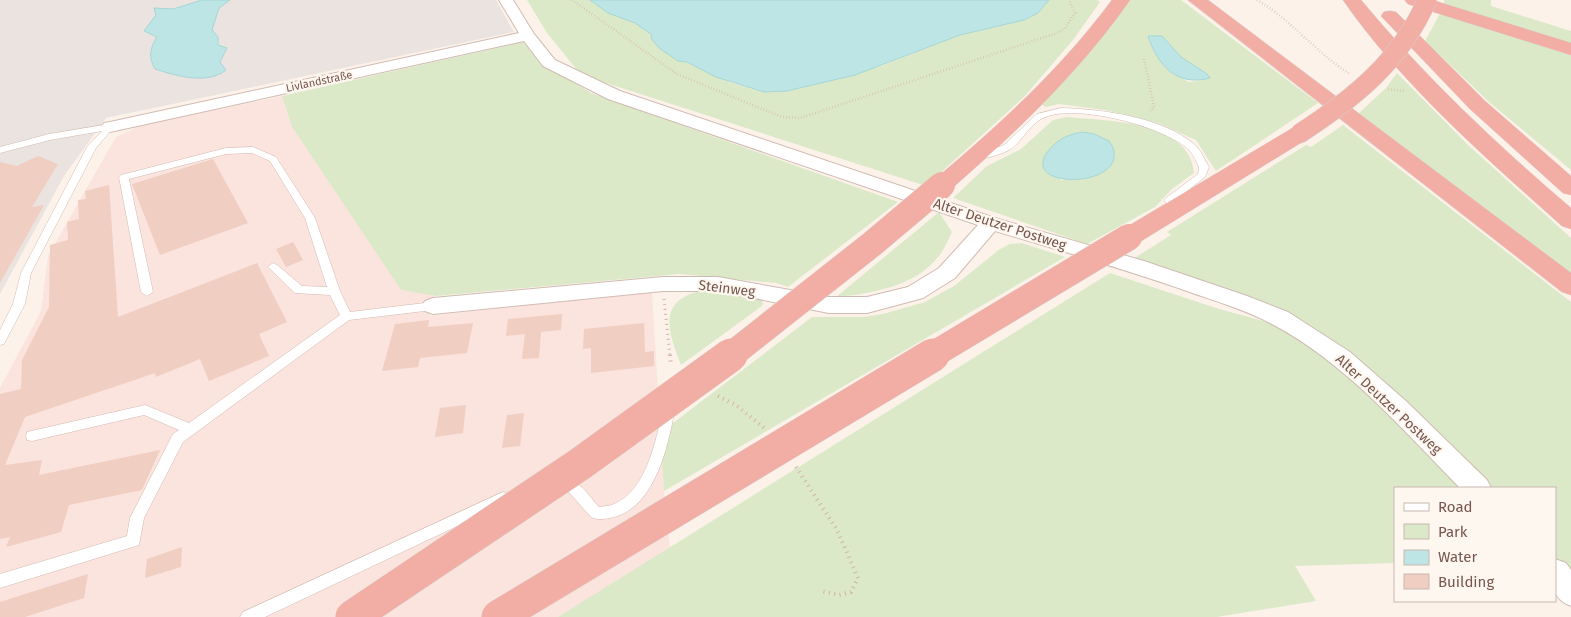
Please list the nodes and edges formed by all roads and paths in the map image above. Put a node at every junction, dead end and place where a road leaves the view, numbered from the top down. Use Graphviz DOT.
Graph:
graph roads {
  1 [pos="506,0"];
  2 [pos="572,0"];
  3 [pos="1069,0"];
  4 [pos="1121,0"];
  5 [pos="1197,0"];
  6 [pos="1257,0"];
  7 [pos="1414,0"];
  8 [pos="1427,0"];
  9 [pos="1353,1"];
  10 [pos="1382,7"];
  11 [pos="528,36"];
  12 [pos="1571,49"];
  13 [pos="1144,59"];
  14 [pos="1355,76"];
  15 [pos="1384,88"];
  16 [pos="1434,92"];
  17 [pos="1140,122"];
  18 [pos="110,127"];
  19 [pos="0,150"];
  20 [pos="972,160"];
  21 [pos="1571,188"];
  22 [pos="1175,208"];
  23 [pos="1571,221"];
  24 [pos="991,223"];
  25 [pos="273,267"];
  26 [pos="1571,286"];
  27 [pos="334,291"];
  28 [pos="147,292"];
  29 [pos="433,306"];
  30 [pos="346,316"];
  31 [pos="0,341"];
  32 [pos="673,378"];
  33 [pos="190,429"];
  34 [pos="32,436"];
  35 [pos="1476,487"];
  36 [pos="1556,575"];
  37 [pos="0,581"];
  38 [pos="1571,592"];
  39 [pos="248,617"];
  40 [pos="352,617"];
  41 [pos="498,617"];
  1 -- 11 [label="street, Alter Deutzer Postweg"];
  2 -- 3 [label="path"];
  4 -- 20 [label="highway"];
  5 -- 26 [label="highway"];
  6 -- 14 [label="path"];
  7 -- 12 [label="highway"];
  8 -- 22 [label="highway, bridge"];
  9 -- 16 [label="highway"];
  10 -- 21 [label="highway"];
  11 -- 18 [label="street, Livlandstraße"];
  11 -- 24 [label="street, Alter Deutzer Postweg"];
  13 -- 17 [label="path"];
  15 -- 16 [label="path"];
  16 -- 23 [label="highway"];
  17 -- 20 [label="lane"];
  17 -- 22 [label="lane"];
  18 -- 19 [label="lane"];
  18 -- 31 [label="lane"];
  20 -- 40 [label="highway, bridge"];
  22 -- 41 [label="highway, bridge"];
  24 -- 29 [label="street, Steinweg"];
  24 -- 35 [label="street, Alter Deutzer Postweg"];
  25 -- 27 [label="lane"];
  27 -- 28 [label="lane"];
  27 -- 30 [label="lane"];
  29 -- 30 [label="lane"];
  30 -- 33 [label="lane"];
  32 -- 39 [label="lane"];
  33 -- 34 [label="lane"];
  33 -- 37 [label="lane"];
  36 -- 38 [label="street"];
}
